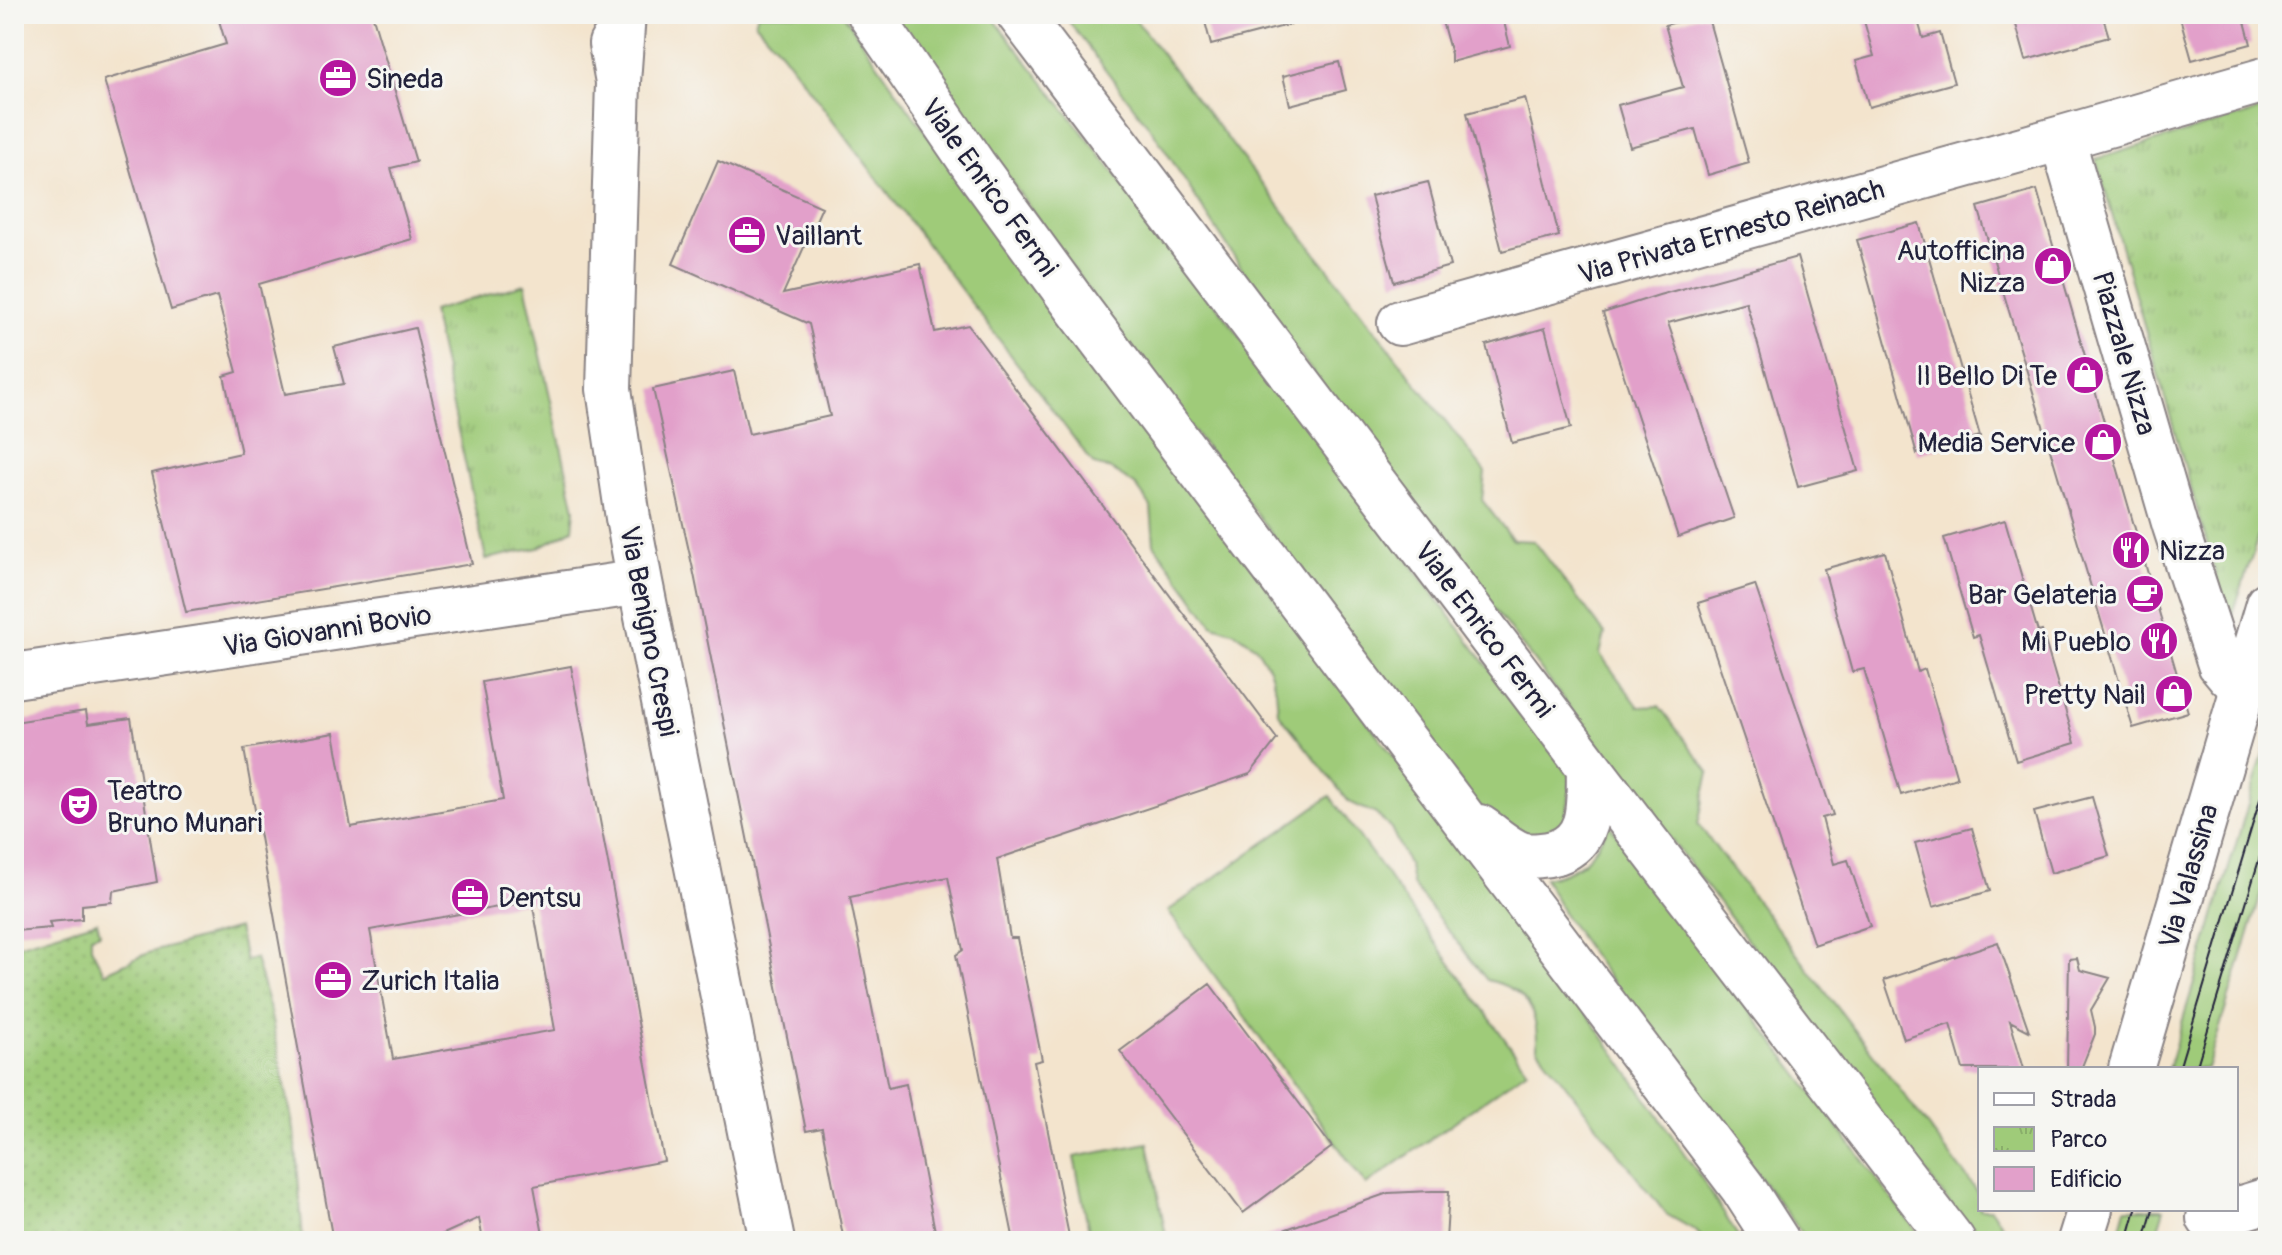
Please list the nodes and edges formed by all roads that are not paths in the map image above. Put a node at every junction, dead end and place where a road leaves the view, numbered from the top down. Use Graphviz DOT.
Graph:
graph roads {
  1 [pos="605,14"];
  2 [pos="623,14"];
  3 [pos="870,14"];
  4 [pos="1019,14"];
  5 [pos="2268,79"];
  6 [pos="618,82"];
  7 [pos="2062,138"];
  8 [pos="1400,323"];
  9 [pos="640,582"];
  10 [pos="2268,604"];
  11 [pos="14,676"];
  12 [pos="2245,683"];
  13 [pos="1589,767"];
  14 [pos="1463,817"];
  15 [pos="2132,1067"];
  16 [pos="2268,1200"];
  17 [pos="2238,1209"];
  18 [pos="2232,1211"];
  19 [pos="2209,1218"];
  20 [pos="772,1241"];
  21 [pos="1777,1241"];
  22 [pos="1953,1241"];
  1 -- 6 [label="main road, Via Benigno Crespi"];
  2 -- 6 [label="main road"];
  3 -- 14 [label="main road, Viale Enrico Fermi"];
  4 -- 13 [label="main road, Viale Enrico Fermi"];
  5 -- 7 [label="main road"];
  6 -- 9 [label="main road, Via Benigno Crespi"];
  7 -- 8 [label="main road, Via Privata Ernesto Reinach"];
  7 -- 12 [label="main road, Piazzale Nizza"];
  9 -- 11 [label="main road, Via Giovanni Bovio"];
  9 -- 20 [label="main road, Via Benigno Crespi"];
  10 -- 12 [label="main road"];
  12 -- 15 [label="main road, Via Valassina"];
  13 -- 14 [label="main road"];
  13 -- 22 [label="main road, Viale Enrico Fermi"];
  14 -- 21 [label="main road, Viale Enrico Fermi"];
  16 -- 17 [label="main road"];
  18 -- 19 [label="main road"];
}
